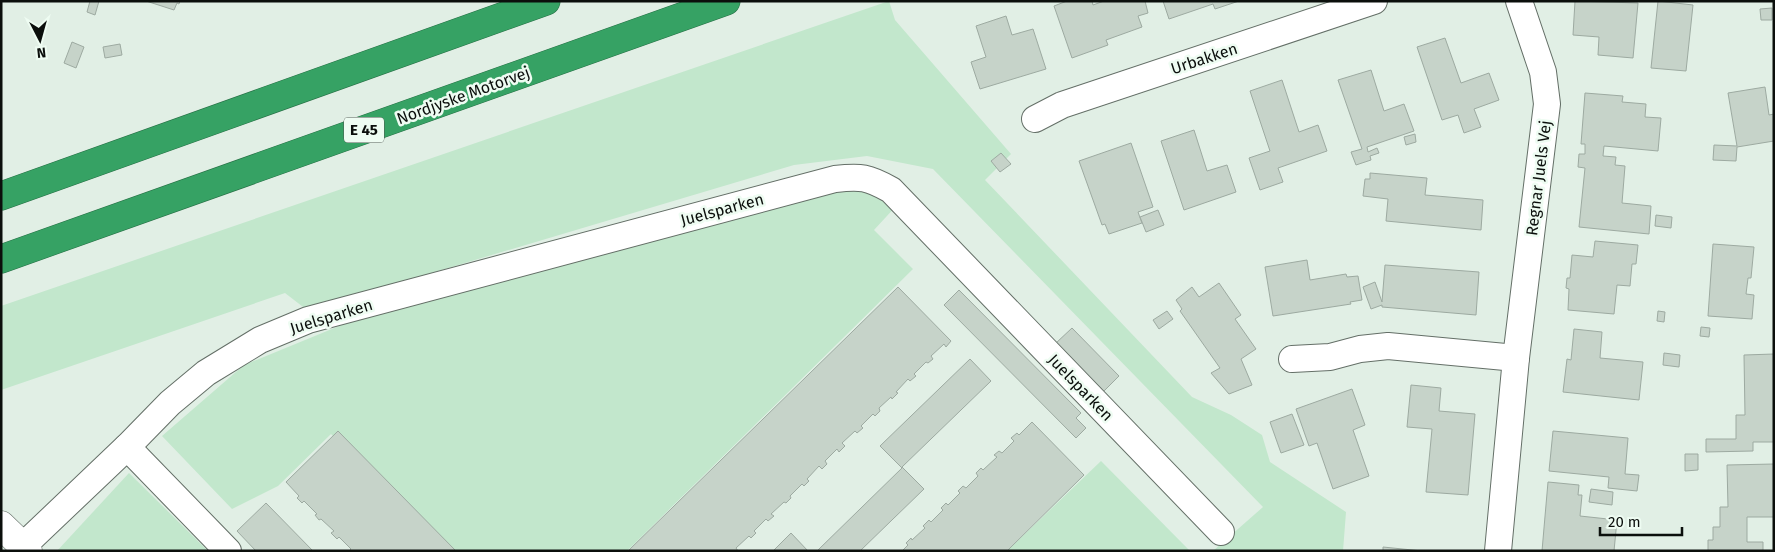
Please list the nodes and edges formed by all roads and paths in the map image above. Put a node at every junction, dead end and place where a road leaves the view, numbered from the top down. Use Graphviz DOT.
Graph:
graph roads {
  1 [pos="546,1"];
  2 [pos="726,1"];
  3 [pos="1374,1"];
  4 [pos="1519,1"];
  5 [pos="1036,119"];
  6 [pos="1,196"];
  7 [pos="1,259"];
  8 [pos="1516,358"];
  9 [pos="1292,359"];
  10 [pos="127,447"];
  11 [pos="1,525"];
  12 [pos="1221,532"];
  13 [pos="26,548"];
  14 [pos="228,551"];
  15 [pos="1498,551"];
  1 -- 6 [label="highway"];
  2 -- 7 [label="highway, Nordjyske Motorvej / E 45"];
  3 -- 5 [label="street, Urbakken"];
  4 -- 8 [label="street, Regnar Juels Vej"];
  8 -- 9 [label="street"];
  8 -- 15 [label="street, Regnar Juels Vej"];
  10 -- 12 [label="street, Juelsparken"];
  10 -- 13 [label="street, Juelsparken"];
  10 -- 14 [label="street"];
  11 -- 13 [label="street"];
}
